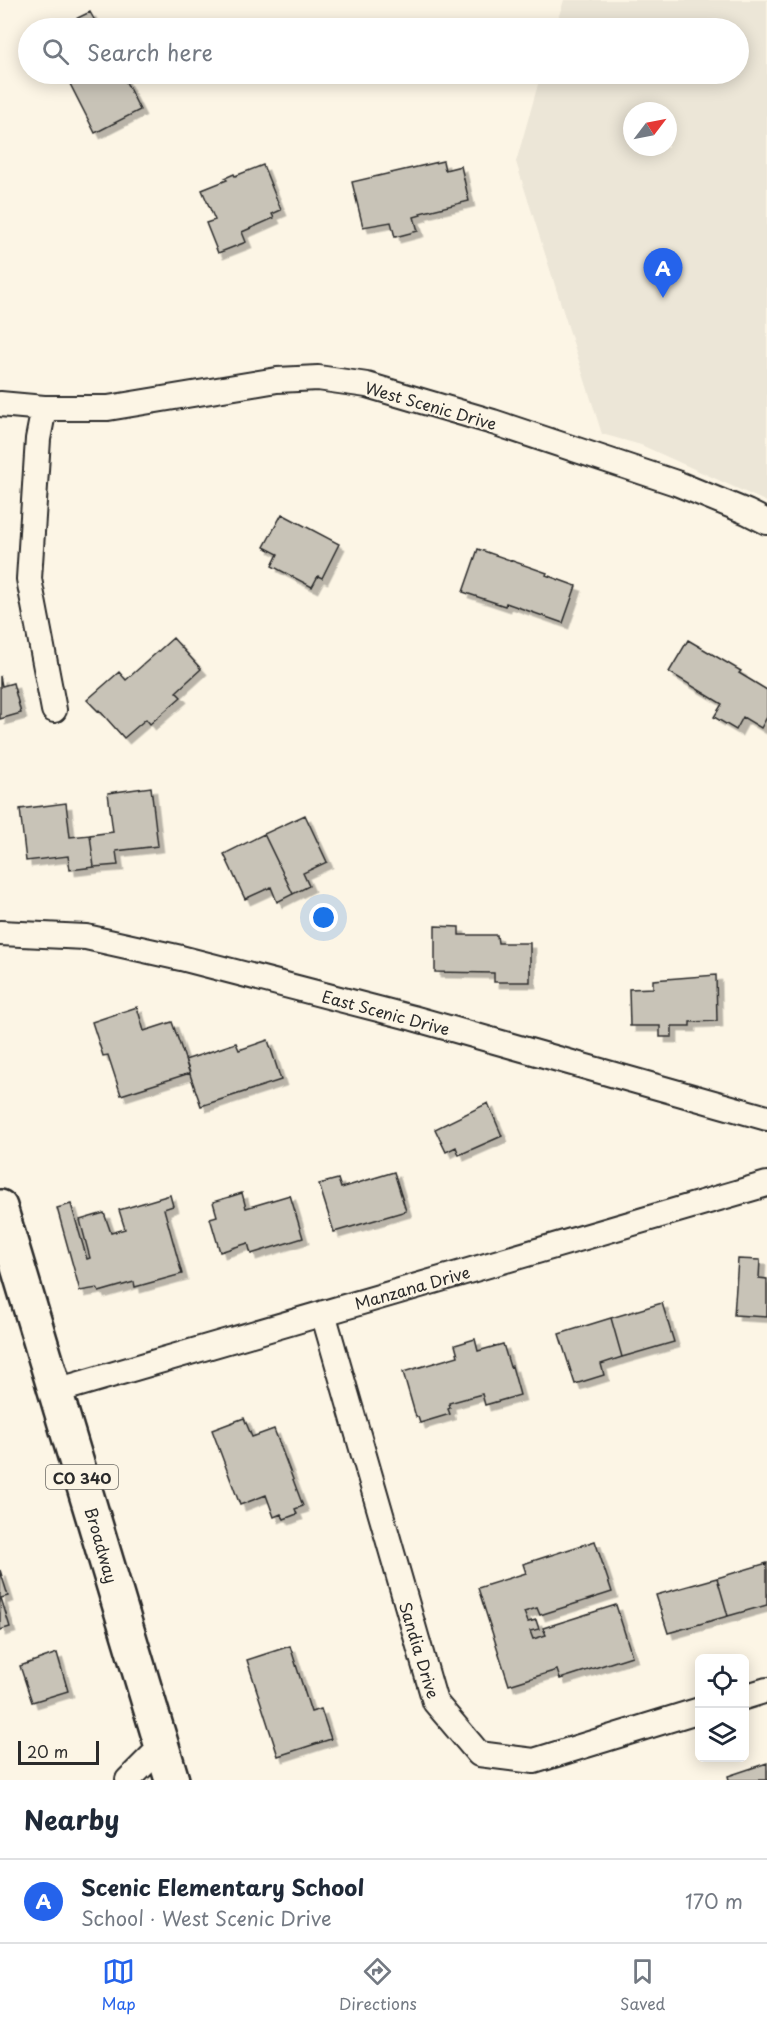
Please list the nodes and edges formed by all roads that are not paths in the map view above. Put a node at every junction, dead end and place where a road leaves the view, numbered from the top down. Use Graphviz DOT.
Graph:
graph roads {
  1 [pos="0,404"];
  2 [pos="44,408"];
  3 [pos="767,522"];
  4 [pos="54,710"];
  5 [pos="0,933"];
  6 [pos="767,1118"];
  7 [pos="767,1184"];
  8 [pos="0,1207"];
  9 [pos="323,1313"];
  10 [pos="56,1391"];
  11 [pos="767,1690"];
  12 [pos="749,1695"];
  13 [pos="695,1711"];
  14 [pos="161,1747"];
  15 [pos="128,1780"];
  16 [pos="172,1780"];
  1 -- 2 [label="street, West Scenic Drive"];
  2 -- 3 [label="street, West Scenic Drive"];
  2 -- 4 [label="street"];
  5 -- 6 [label="street, East Scenic Drive"];
  7 -- 9 [label="street, Manzana Drive"];
  8 -- 10 [label="main road, Broadway / CO 340"];
  9 -- 10 [label="street, Manzana Drive"];
  9 -- 13 [label="street, Sandia Drive"];
  10 -- 14 [label="main road, Broadway / CO 340"];
  11 -- 12 [label="street"];
  14 -- 15 [label="street"];
  14 -- 16 [label="main road, Broadway / CO 340"];
}
